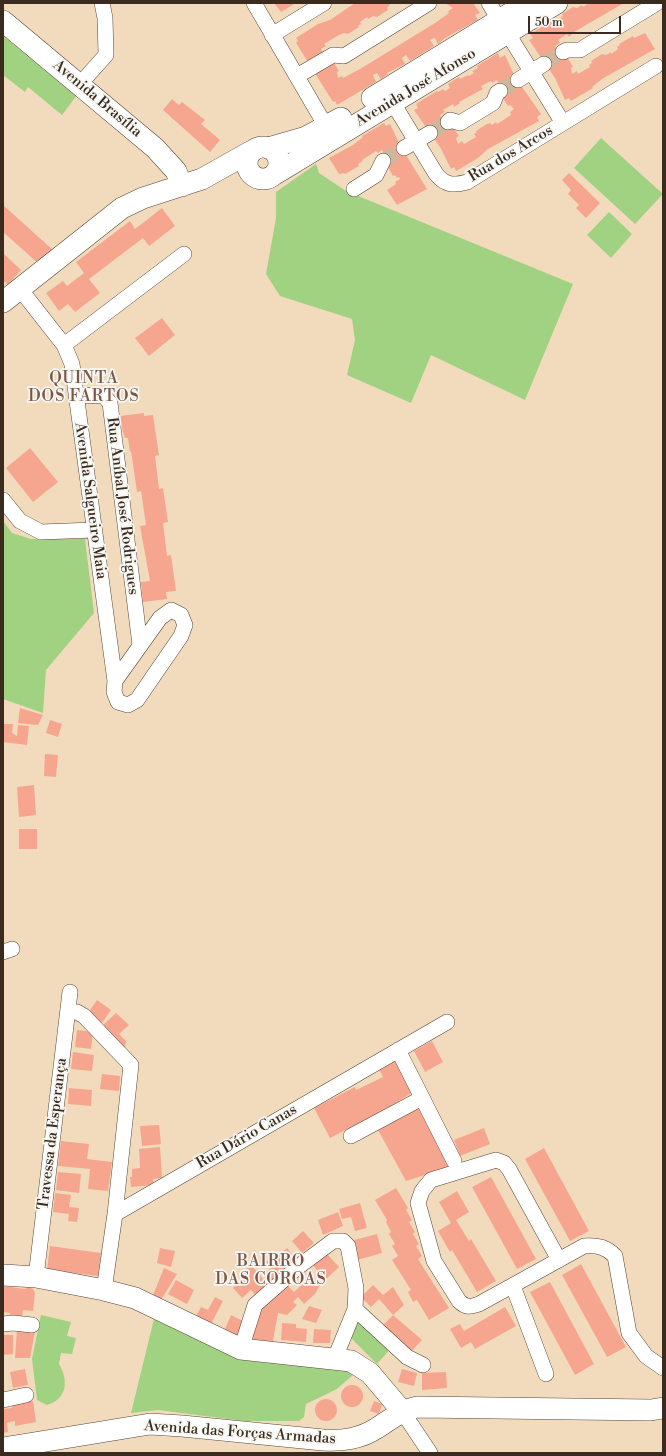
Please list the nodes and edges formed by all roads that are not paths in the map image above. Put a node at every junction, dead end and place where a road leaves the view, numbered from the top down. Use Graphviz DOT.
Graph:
graph roads {
  1 [pos="102,3"];
  2 [pos="254,3"];
  3 [pos="429,3"];
  4 [pos="527,3"];
  5 [pos="557,3"];
  6 [pos="657,3"];
  7 [pos="317,5"];
  8 [pos="499,19"];
  9 [pos="3,21"];
  10 [pos="272,35"];
  11 [pos="563,52"];
  12 [pos="656,66"];
  13 [pos="538,68"];
  14 [pos="297,76"];
  15 [pos="518,80"];
  16 [pos="80,84"];
  17 [pos="500,91"];
  18 [pos="393,103"];
  19 [pos="448,122"];
  20 [pos="563,123"];
  21 [pos="330,132"];
  22 [pos="430,133"];
  23 [pos="410,145"];
  24 [pos="259,150"];
  25 [pos="383,161"];
  26 [pos="266,177"];
  27 [pos="202,179"];
  28 [pos="182,186"];
  29 [pos="354,189"];
  30 [pos="184,254"];
  31 [pos="20,289"];
  32 [pos="3,302"];
  33 [pos="64,345"];
  34 [pos="76,395"];
  35 [pos="3,500"];
  36 [pos="94,530"];
  37 [pos="140,645"];
  38 [pos="115,681"];
  39 [pos="70,992"];
  40 [pos="68,1011"];
  41 [pos="447,1022"];
  42 [pos="398,1050"];
  43 [pos="422,1098"];
  44 [pos="350,1136"];
  45 [pos="454,1161"];
  46 [pos="115,1214"];
  47 [pos="559,1260"];
  48 [pos="3,1275"];
  49 [pos="36,1277"];
  50 [pos="513,1286"];
  51 [pos="104,1290"];
  52 [pos="355,1309"];
  53 [pos="3,1324"];
  54 [pos="32,1325"];
  55 [pos="241,1349"];
  56 [pos="334,1358"];
  57 [pos="423,1365"];
  58 [pos="663,1368"];
  59 [pos="546,1374"];
  60 [pos="26,1395"];
  61 [pos="3,1400"];
  62 [pos="663,1408"];
  63 [pos="402,1412"];
  64 [pos="3,1448"];
  65 [pos="430,1453"];
  1 -- 16 [label="street"];
  2 -- 10 [label="street"];
  3 -- 14 [label="street"];
  4 -- 8 [label="street, Avenida José Afonso"];
  5 -- 8 [label="street, Avenida José Afonso"];
  6 -- 11 [label="street"];
  7 -- 10 [label="street"];
  8 -- 13 [label="street"];
  8 -- 18 [label="street, Avenida José Afonso"];
  8 -- 21 [label="street, Avenida José Afonso"];
  9 -- 16 [label="street, Avenida Brasília"];
  10 -- 14 [label="street"];
  12 -- 20 [label="street, Rua dos Arcos"];
  13 -- 15 [label="street"];
  13 -- 20 [label="street"];
  14 -- 21 [label="street"];
  16 -- 28 [label="street, Avenida Brasília"];
  17 -- 19 [label="street"];
  18 -- 21 [label="street, Avenida José Afonso"];
  18 -- 23 [label="street, Rua dos Arcos"];
  20 -- 23 [label="street, Rua dos Arcos"];
  21 -- 24 [label="street, Avenida José Afonso"];
  21 -- 26 [label="street, Avenida José Afonso"];
  22 -- 23 [label="street"];
  24 -- 26 [label="street"];
  24 -- 26 [label="street"];
  24 -- 27 [label="street, Avenida José Afonso"];
  25 -- 29 [label="street"];
  26 -- 27 [label="street, Avenida José Afonso"];
  27 -- 28 [label="street, Avenida José Afonso"];
  28 -- 31 [label="street, Avenida José Afonso"];
  30 -- 33 [label="street"];
  31 -- 32 [label="street, Avenida José Afonso"];
  31 -- 33 [label="street, Avenida Salgueiro Maia"];
  33 -- 34 [label="street, Avenida Salgueiro Maia"];
  34 -- 36 [label="street, Avenida Salgueiro Maia"];
  34 -- 37 [label="street, Rua Aníbal José Rodrigues"];
  35 -- 36 [label="street"];
  36 -- 38 [label="street, Avenida Salgueiro Maia"];
  37 -- 38 [label="street, Avenida Salgueiro Maia"];
  37 -- 38 [label="street, Avenida Salgueiro Maia"];
  39 -- 40 [label="street, Travessa da Esperança"];
  40 -- 46 [label="street"];
  40 -- 49 [label="street, Travessa da Esperança"];
  41 -- 42 [label="street, Rua Dário Canas"];
  42 -- 43 [label="street"];
  42 -- 46 [label="street, Rua Dário Canas"];
  43 -- 44 [label="street"];
  43 -- 45 [label="street"];
  46 -- 51 [label="street"];
  47 -- 50 [label="street"];
  47 -- 50 [label="street"];
  47 -- 58 [label="street"];
  48 -- 49 [label="street"];
  49 -- 51 [label="street"];
  50 -- 59 [label="street"];
  51 -- 55 [label="street"];
  52 -- 55 [label="street"];
  52 -- 56 [label="street"];
  52 -- 57 [label="street"];
  53 -- 54 [label="street"];
  55 -- 56 [label="street"];
  56 -- 63 [label="street"];
  60 -- 61 [label="street"];
  62 -- 63 [label="street, Avenida das Forças Armadas"];
  63 -- 64 [label="street, Avenida das Forças Armadas"];
  63 -- 65 [label="street"];
}
